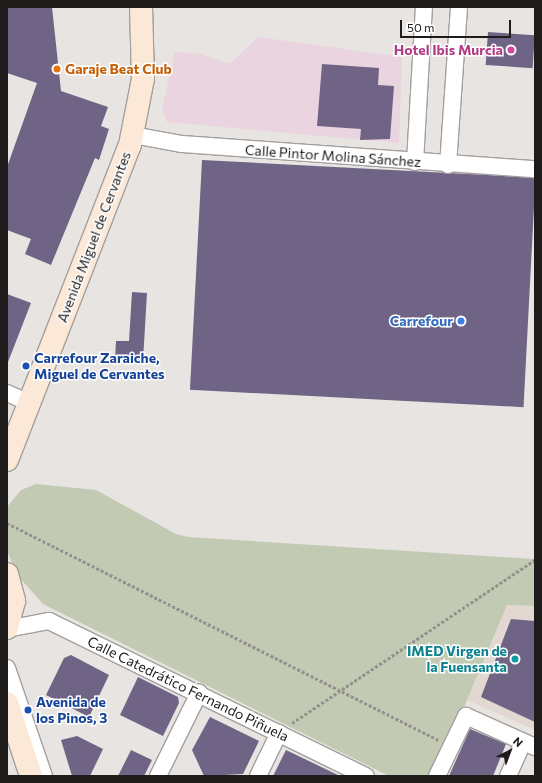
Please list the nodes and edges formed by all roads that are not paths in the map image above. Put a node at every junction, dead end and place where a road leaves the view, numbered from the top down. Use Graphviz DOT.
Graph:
graph roads {
  1 [pos="141,7"];
  2 [pos="424,7"];
  3 [pos="459,7"];
  4 [pos="133,135"];
  5 [pos="415,162"];
  6 [pos="448,165"];
  7 [pos="535,169"];
  8 [pos="7,393"];
  9 [pos="29,403"];
  10 [pos="9,451"];
  11 [pos="7,574"];
  12 [pos="7,628"];
  13 [pos="7,668"];
  14 [pos="199,693"];
  15 [pos="7,703"];
  16 [pos="279,733"];
  17 [pos="529,744"];
  18 [pos="357,774"];
  19 [pos="31,776"];
  20 [pos="44,776"];
  21 [pos="158,776"];
  22 [pos="258,776"];
  23 [pos="437,776"];
  24 [pos="508,776"];
  1 -- 4 [label="main road, Avenida Miguel de Cervantes"];
  2 -- 5 [label="street"];
  3 -- 6 [label="street"];
  4 -- 5 [label="street, Calle Pintor Molina Sánchez"];
  4 -- 9 [label="main road, Avenida Miguel de Cervantes"];
  5 -- 6 [label="street, Calle Pintor Molina Sánchez"];
  6 -- 7 [label="street, Calle Pintor Molina Sánchez"];
  8 -- 9 [label="street"];
  9 -- 10 [label="main road, Avenida Miguel de Cervantes"];
  11 -- 12 [label="main road"];
  12 -- 14 [label="street, Calle Catedrático Fernando Piñuela"];
  13 -- 20 [label="street"];
  14 -- 16 [label="street, Calle Catedrático Fernando Piñuela"];
  14 -- 21 [label="street"];
  15 -- 19 [label="main road"];
  16 -- 18 [label="street, Calle Catedrático Fernando Piñuela"];
  16 -- 22 [label="street"];
  17 -- 23 [label="street"];
  17 -- 24 [label="street"];
}
